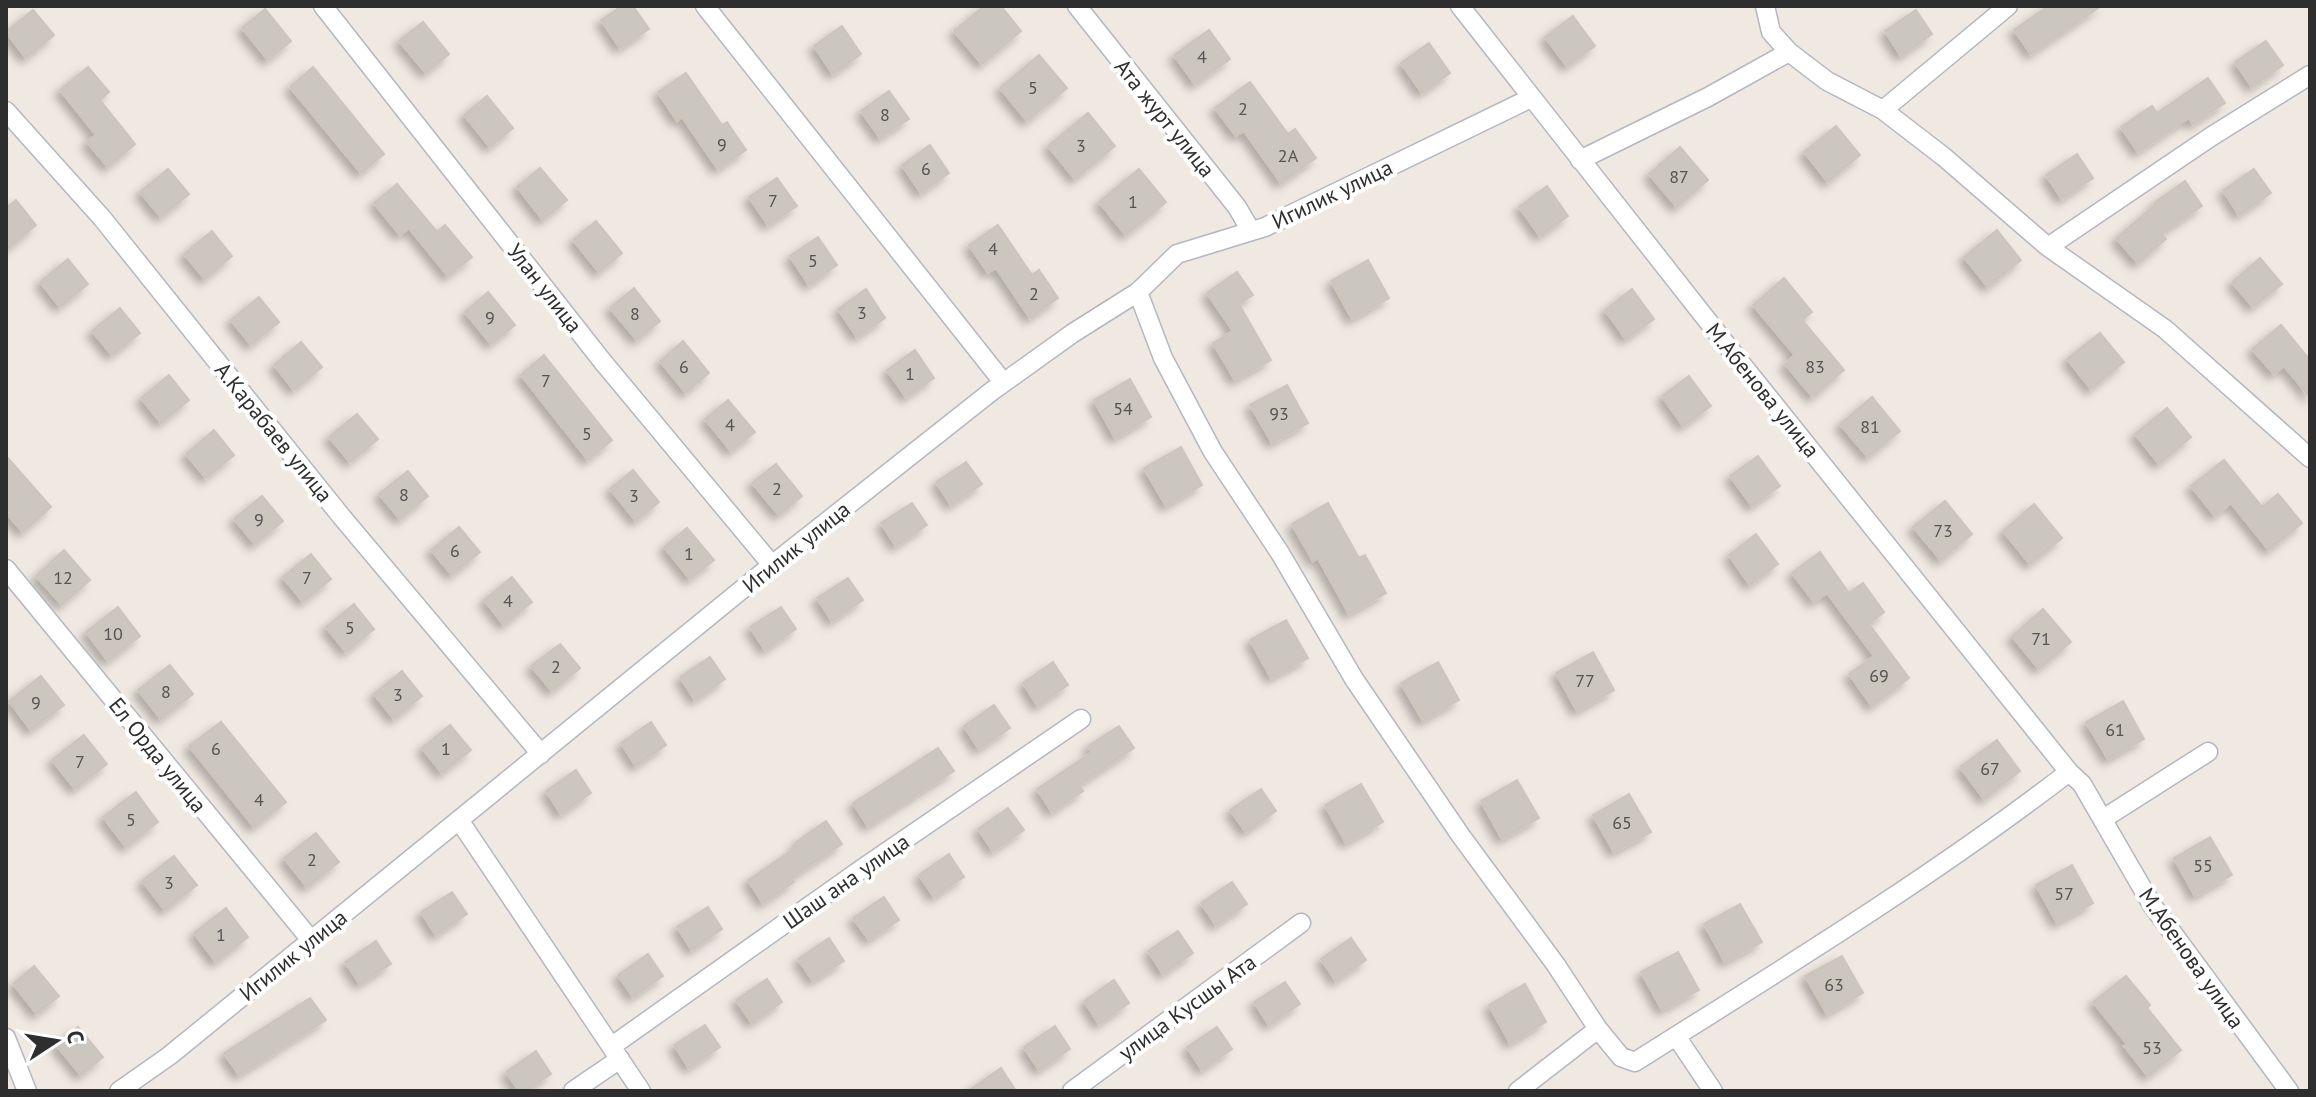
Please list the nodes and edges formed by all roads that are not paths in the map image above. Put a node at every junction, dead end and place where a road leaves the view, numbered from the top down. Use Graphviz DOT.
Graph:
graph roads {
  1 [pos="323,6"];
  2 [pos="705,6"];
  3 [pos="1077,6"];
  4 [pos="1460,6"];
  5 [pos="1765,6"];
  6 [pos="2008,6"];
  7 [pos="1789,52"];
  8 [pos="2310,75"];
  9 [pos="1531,98"];
  10 [pos="1883,110"];
  11 [pos="6,111"];
  12 [pos="1580,160"];
  13 [pos="1251,231"];
  14 [pos="2048,247"];
  15 [pos="1138,292"];
  16 [pos="1003,382"];
  17 [pos="2310,458"];
  18 [pos="772,565"];
  19 [pos="6,569"];
  20 [pos="1081,719"];
  21 [pos="2208,752"];
  22 [pos="541,754"];
  23 [pos="2069,772"];
  24 [pos="2103,819"];
  25 [pos="459,820"];
  26 [pos="1301,923"];
  27 [pos="311,940"];
  28 [pos="1598,1029"];
  29 [pos="1676,1036"];
  30 [pos="6,1038"];
  31 [pos="616,1052"];
  32 [pos="18,1085"];
  33 [pos="119,1091"];
  34 [pos="573,1091"];
  35 [pos="641,1091"];
  36 [pos="1072,1091"];
  37 [pos="1518,1091"];
  38 [pos="1713,1091"];
  39 [pos="2289,1091"];
  1 -- 18 [label="street, Улан улица"];
  2 -- 16 [label="street"];
  3 -- 13 [label="street, Ата журт улица"];
  4 -- 9 [label="street, М.Абенова улица"];
  5 -- 7 [label="street"];
  6 -- 10 [label="street"];
  7 -- 10 [label="street"];
  7 -- 12 [label="street"];
  8 -- 14 [label="street"];
  9 -- 12 [label="street, М.Абенова улица"];
  9 -- 13 [label="street, Игилик улица"];
  10 -- 14 [label="street"];
  11 -- 22 [label="street, А.Карабаев улица"];
  12 -- 23 [label="street, М.Абенова улица"];
  13 -- 15 [label="street, Игилик улица"];
  14 -- 17 [label="street"];
  15 -- 16 [label="street, Игилик улица"];
  15 -- 28 [label="street"];
  16 -- 18 [label="street, Игилик улица"];
  18 -- 22 [label="street, Игилик улица"];
  19 -- 27 [label="street, Ел Орда улица"];
  20 -- 31 [label="street, Шаш ана улица"];
  21 -- 24 [label="street"];
  22 -- 25 [label="street, Игилик улица"];
  23 -- 24 [label="street, М.Абенова улица"];
  23 -- 29 [label="street"];
  24 -- 39 [label="street, М.Абенова улица"];
  25 -- 27 [label="street, Игилик улица"];
  25 -- 31 [label="street"];
  26 -- 36 [label="street, улица Кусшы Ата"];
  27 -- 33 [label="street, Игилик улица"];
  28 -- 29 [label="street"];
  28 -- 37 [label="street"];
  29 -- 38 [label="street"];
  30 -- 32 [label="street"];
  31 -- 34 [label="street, Шаш ана улица"];
  31 -- 35 [label="street"];
}
